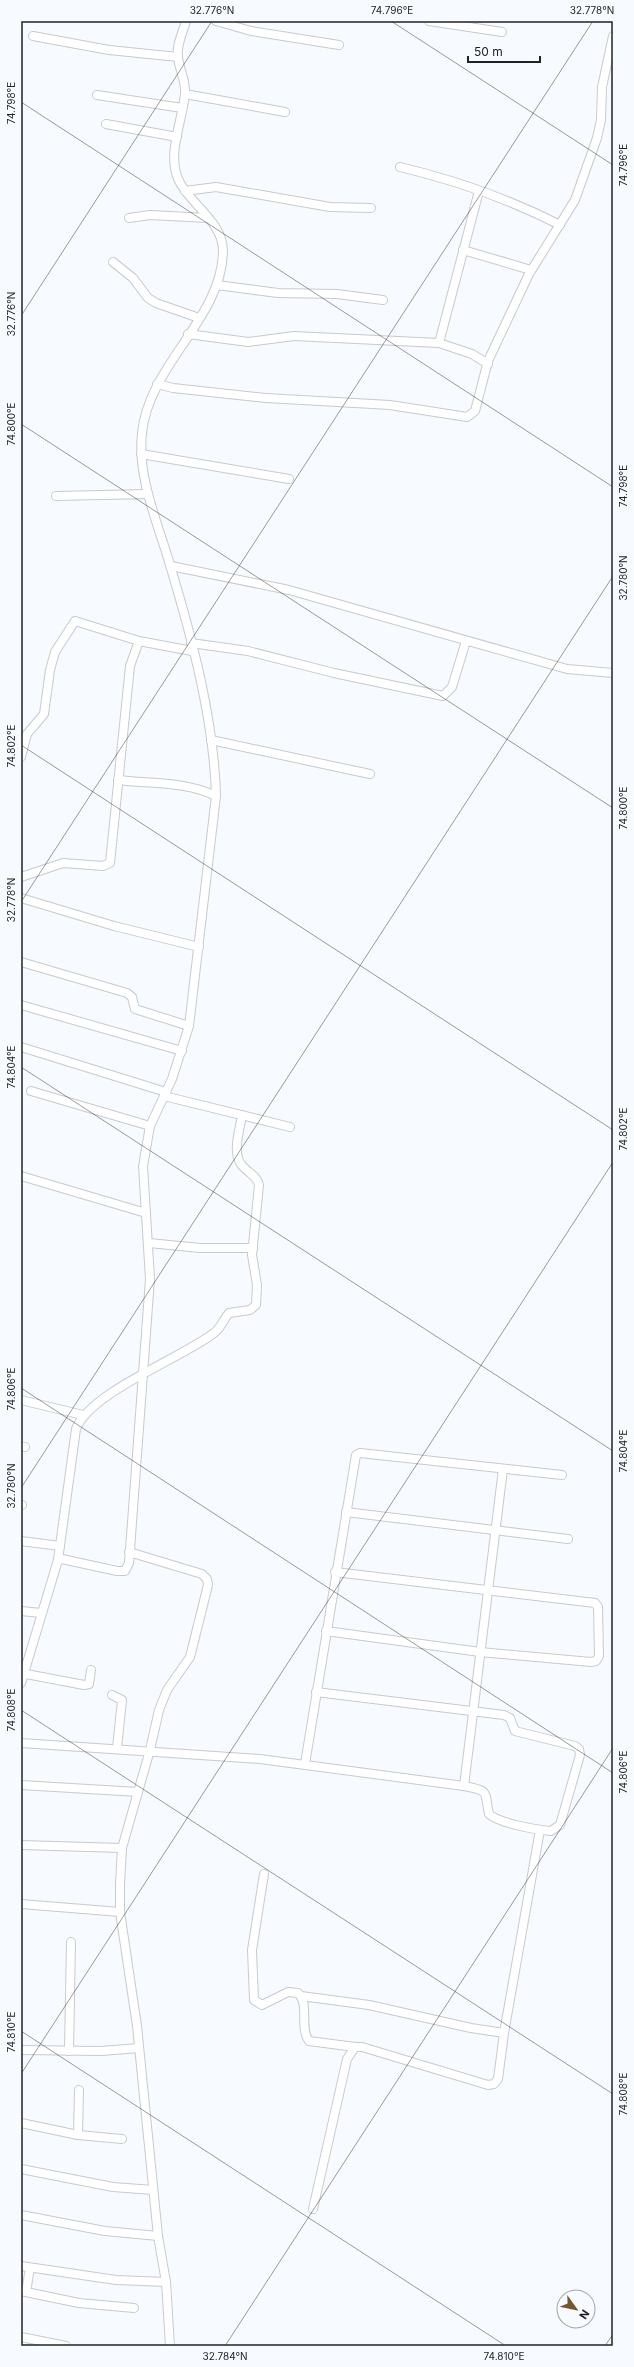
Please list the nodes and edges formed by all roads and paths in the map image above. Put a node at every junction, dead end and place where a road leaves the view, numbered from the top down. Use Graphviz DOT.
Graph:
graph roads {
  1 [pos="186,21"];
  2 [pos="216,21"];
  3 [pos="429,21"];
  4 [pos="502,32"];
  5 [pos="33,36"];
  6 [pos="613,36"];
  7 [pos="339,45"];
  8 [pos="178,57"];
  9 [pos="185,94"];
  10 [pos="97,96"];
  11 [pos="182,108"];
  12 [pos="285,112"];
  13 [pos="106,124"];
  14 [pos="177,137"];
  15 [pos="400,167"];
  16 [pos="185,191"];
  17 [pos="479,191"];
  18 [pos="371,208"];
  19 [pos="129,218"];
  20 [pos="208,218"];
  21 [pos="560,225"];
  22 [pos="463,250"];
  23 [pos="113,262"];
  24 [pos="531,270"];
  25 [pos="217,285"];
  26 [pos="382,300"];
  27 [pos="199,318"];
  28 [pos="188,334"];
  29 [pos="438,343"];
  30 [pos="488,364"];
  31 [pos="157,384"];
  32 [pos="141,454"];
  33 [pos="289,478"];
  34 [pos="148,494"];
  35 [pos="56,496"];
  36 [pos="171,566"];
  37 [pos="139,641"];
  38 [pos="466,641"];
  39 [pos="192,647"];
  40 [pos="613,673"];
  41 [pos="211,740"];
  42 [pos="21,757"];
  43 [pos="370,774"];
  44 [pos="118,780"];
  45 [pos="216,796"];
  46 [pos="21,877"];
  47 [pos="21,898"];
  48 [pos="199,946"];
  49 [pos="21,962"];
  50 [pos="21,1005"];
  51 [pos="189,1026"];
  52 [pos="21,1047"];
  53 [pos="182,1051"];
  54 [pos="31,1091"];
  55 [pos="165,1094"];
  56 [pos="242,1115"];
  57 [pos="150,1126"];
  58 [pos="290,1127"];
  59 [pos="21,1176"];
  60 [pos="146,1213"];
  61 [pos="149,1244"];
  62 [pos="253,1248"];
  63 [pos="144,1373"];
  64 [pos="21,1400"];
  65 [pos="84,1415"];
  66 [pos="503,1469"];
  67 [pos="562,1475"];
  68 [pos="346,1512"];
  69 [pos="495,1530"];
  70 [pos="568,1539"];
  71 [pos="21,1541"];
  72 [pos="60,1546"];
  73 [pos="130,1552"];
  74 [pos="58,1560"];
  75 [pos="335,1572"];
  76 [pos="488,1591"];
  77 [pos="21,1611"];
  78 [pos="41,1613"];
  79 [pos="326,1631"];
  80 [pos="480,1652"];
  81 [pos="91,1670"];
  82 [pos="22,1673"];
  83 [pos="21,1683"];
  84 [pos="316,1692"];
  85 [pos="112,1695"];
  86 [pos="473,1713"];
  87 [pos="21,1743"];
  88 [pos="117,1748"];
  89 [pos="150,1750"];
  90 [pos="306,1764"];
  91 [pos="21,1785"];
  92 [pos="464,1786"];
  93 [pos="138,1792"];
  94 [pos="540,1830"];
  95 [pos="21,1844"];
  96 [pos="122,1848"];
  97 [pos="264,1874"];
  98 [pos="21,1904"];
  99 [pos="120,1912"];
  100 [pos="71,1942"];
  101 [pos="301,1996"];
  102 [pos="504,2033"];
  103 [pos="355,2047"];
  104 [pos="139,2048"];
  105 [pos="21,2050"];
  106 [pos="69,2051"];
  107 [pos="79,2090"];
  108 [pos="21,2123"];
  109 [pos="78,2135"];
  110 [pos="122,2139"];
  111 [pos="21,2169"];
  112 [pos="154,2190"];
  113 [pos="313,2209"];
  114 [pos="21,2215"];
  115 [pos="158,2236"];
  116 [pos="21,2266"];
  117 [pos="30,2268"];
  118 [pos="166,2282"];
  119 [pos="24,2292"];
  120 [pos="134,2308"];
  121 [pos="21,2337"];
  122 [pos="66,2346"];
  123 [pos="170,2346"];
  1 -- 8 [label="street"];
  2 -- 7 [label="street"];
  3 -- 4 [label="street"];
  5 -- 8 [label="street"];
  6 -- 21 [label="street"];
  8 -- 9 [label="street"];
  9 -- 11 [label="street"];
  9 -- 12 [label="street"];
  10 -- 11 [label="street"];
  11 -- 14 [label="street"];
  13 -- 14 [label="street"];
  14 -- 16 [label="street"];
  15 -- 17 [label="street"];
  16 -- 18 [label="street"];
  16 -- 20 [label="street"];
  17 -- 21 [label="street"];
  17 -- 22 [label="street"];
  19 -- 20 [label="street"];
  20 -- 25 [label="street"];
  21 -- 24 [label="street"];
  22 -- 24 [label="street"];
  22 -- 29 [label="street"];
  23 -- 27 [label="street"];
  24 -- 30 [label="street"];
  25 -- 26 [label="street"];
  25 -- 27 [label="street"];
  27 -- 28 [label="street"];
  28 -- 29 [label="street"];
  28 -- 31 [label="street"];
  29 -- 30 [label="street"];
  30 -- 31 [label="street"];
  31 -- 32 [label="street"];
  32 -- 33 [label="street"];
  32 -- 34 [label="street"];
  34 -- 35 [label="street"];
  34 -- 36 [label="street"];
  36 -- 38 [label="street"];
  36 -- 39 [label="street"];
  37 -- 39 [label="street"];
  37 -- 42 [label="street"];
  37 -- 44 [label="street"];
  38 -- 39 [label="street"];
  38 -- 40 [label="street"];
  39 -- 41 [label="street"];
  41 -- 43 [label="street"];
  41 -- 45 [label="street"];
  44 -- 45 [label="street"];
  44 -- 46 [label="street"];
  45 -- 48 [label="street"];
  47 -- 48 [label="street"];
  48 -- 51 [label="street"];
  49 -- 51 [label="street"];
  50 -- 53 [label="street"];
  51 -- 53 [label="street"];
  52 -- 55 [label="street"];
  53 -- 55 [label="street"];
  54 -- 57 [label="street"];
  55 -- 56 [label="street"];
  55 -- 57 [label="street"];
  56 -- 58 [label="street"];
  56 -- 62 [label="street"];
  57 -- 60 [label="street"];
  59 -- 60 [label="street"];
  60 -- 61 [label="street"];
  61 -- 62 [label="street"];
  61 -- 63 [label="street"];
  62 -- 63 [label="street"];
  63 -- 65 [label="street"];
  63 -- 73 [label="street"];
  64 -- 65 [label="street"];
  65 -- 72 [label="street"];
  66 -- 67 [label="street"];
  66 -- 68 [label="street"];
  66 -- 69 [label="street"];
  68 -- 69 [label="street"];
  68 -- 75 [label="street"];
  69 -- 70 [label="street"];
  69 -- 76 [label="street"];
  71 -- 72 [label="street"];
  72 -- 74 [label="street"];
  73 -- 74 [label="street"];
  73 -- 89 [label="street"];
  74 -- 78 [label="street"];
  75 -- 76 [label="street"];
  75 -- 79 [label="street"];
  76 -- 80 [label="street"];
  76 -- 80 [label="street"];
  77 -- 78 [label="street"];
  78 -- 82 [label="street"];
  79 -- 80 [label="street"];
  79 -- 84 [label="street"];
  80 -- 86 [label="street"];
  81 -- 82 [label="street"];
  82 -- 83 [label="street"];
  84 -- 86 [label="street"];
  84 -- 90 [label="street"];
  85 -- 88 [label="street"];
  86 -- 92 [label="street"];
  86 -- 94 [label="street"];
  87 -- 88 [label="street"];
  88 -- 89 [label="street"];
  89 -- 90 [label="street"];
  89 -- 93 [label="street"];
  90 -- 92 [label="street"];
  91 -- 93 [label="street"];
  92 -- 94 [label="street"];
  93 -- 96 [label="street"];
  94 -- 102 [label="street"];
  95 -- 96 [label="street"];
  96 -- 99 [label="street"];
  97 -- 101 [label="street"];
  98 -- 99 [label="street"];
  99 -- 104 [label="street"];
  100 -- 106 [label="street"];
  101 -- 102 [label="street"];
  101 -- 103 [label="street"];
  102 -- 103 [label="street"];
  103 -- 113 [label="street"];
  104 -- 106 [label="street"];
  104 -- 112 [label="street"];
  105 -- 106 [label="street"];
  107 -- 109 [label="street"];
  108 -- 109 [label="street"];
  109 -- 110 [label="street"];
  111 -- 112 [label="street"];
  112 -- 115 [label="street"];
  114 -- 115 [label="street"];
  115 -- 118 [label="street"];
  116 -- 117 [label="street"];
  117 -- 118 [label="street"];
  117 -- 119 [label="street"];
  118 -- 123 [label="street"];
  119 -- 120 [label="street"];
  121 -- 122 [label="street"];
}
